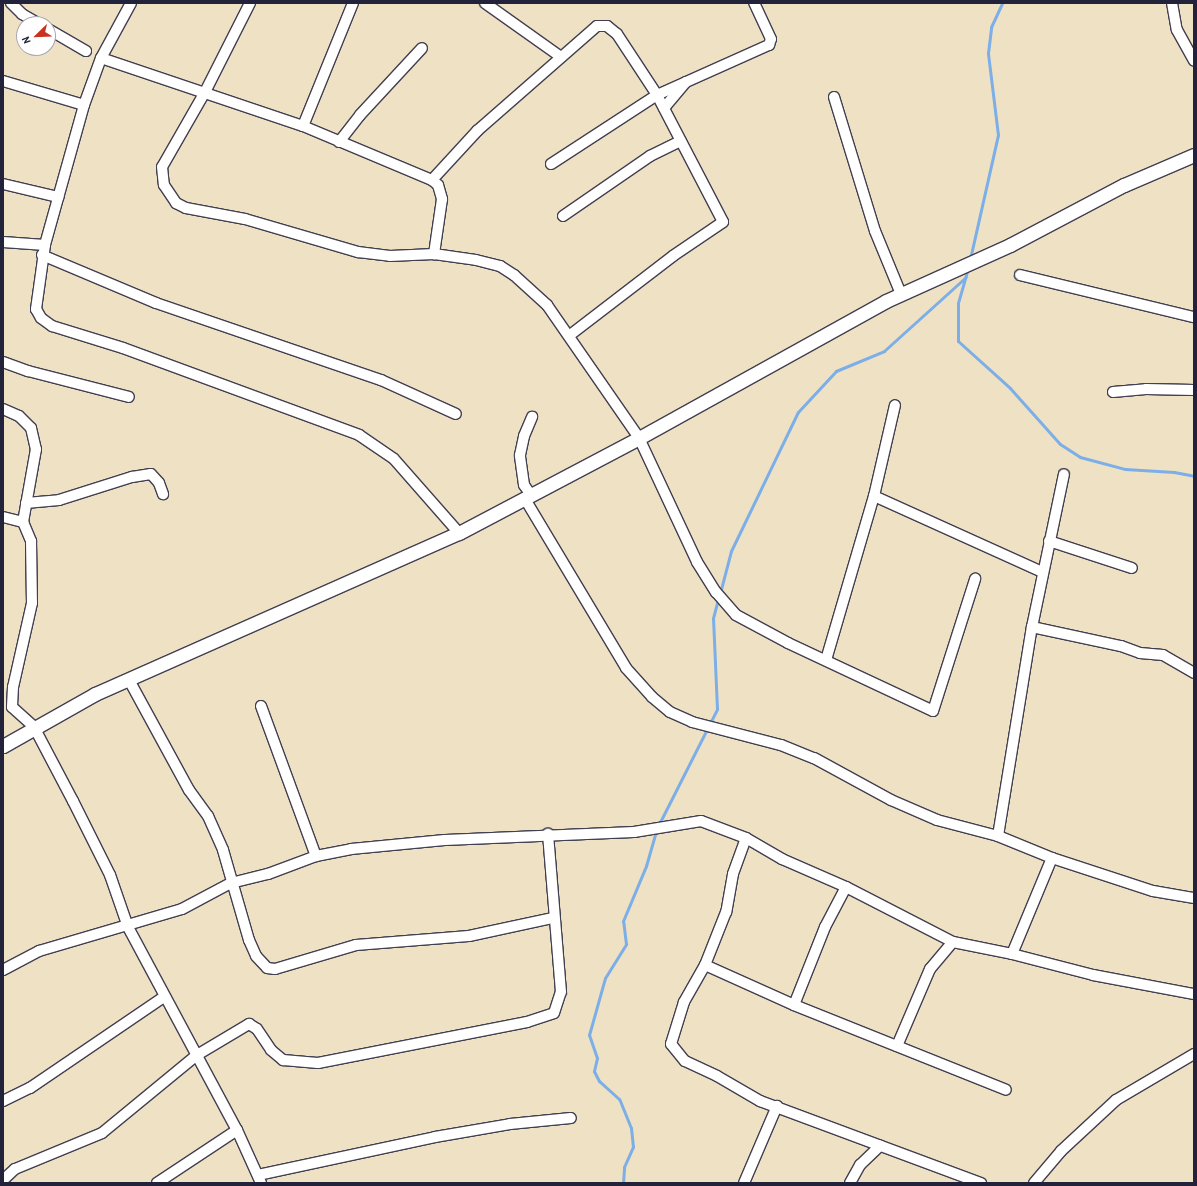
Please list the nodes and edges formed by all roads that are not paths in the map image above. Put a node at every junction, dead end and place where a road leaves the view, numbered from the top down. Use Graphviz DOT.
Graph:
graph roads {
  1 [pos="11,3"];
  2 [pos="131,3"];
  3 [pos="250,3"];
  4 [pos="353,3"];
  5 [pos="485,3"];
  6 [pos="754,3"];
  7 [pos="1172,3"];
  8 [pos="498,6"];
  9 [pos="25,16"];
  10 [pos="56,34"];
  11 [pos="422,48"];
  12 [pos="86,51"];
  13 [pos="561,57"];
  14 [pos="101,58"];
  15 [pos="1194,61"];
  16 [pos="687,80"];
  17 [pos="3,81"];
  18 [pos="205,92"];
  19 [pos="657,95"];
  20 [pos="834,97"];
  21 [pos="84,106"];
  22 [pos="664,108"];
  23 [pos="303,126"];
  24 [pos="681,141"];
  25 [pos="339,142"];
  26 [pos="1194,155"];
  27 [pos="551,164"];
  28 [pos="432,180"];
  29 [pos="3,184"];
  30 [pos="58,197"];
  31 [pos="563,216"];
  32 [pos="3,242"];
  33 [pos="44,245"];
  34 [pos="434,254"];
  35 [pos="42,255"];
  36 [pos="1020,275"];
  37 [pos="901,294"];
  38 [pos="1194,317"];
  39 [pos="570,335"];
  40 [pos="3,362"];
  41 [pos="1194,390"];
  42 [pos="1113,392"];
  43 [pos="129,397"];
  44 [pos="895,405"];
  45 [pos="3,409"];
  46 [pos="456,414"];
  47 [pos="532,417"];
  48 [pos="639,438"];
  49 [pos="1064,474"];
  50 [pos="163,494"];
  51 [pos="874,496"];
  52 [pos="528,497"];
  53 [pos="26,503"];
  54 [pos="3,517"];
  55 [pos="23,522"];
  56 [pos="459,533"];
  57 [pos="1049,540"];
  58 [pos="1132,568"];
  59 [pos="1042,572"];
  60 [pos="975,579"];
  61 [pos="1032,627"];
  62 [pos="826,660"];
  63 [pos="1194,672"];
  64 [pos="128,680"];
  65 [pos="261,706"];
  66 [pos="7,707"];
  67 [pos="34,727"];
  68 [pos="3,746"];
  69 [pos="548,834"];
  70 [pos="998,836"];
  71 [pos="746,838"];
  72 [pos="316,856"];
  73 [pos="1052,858"];
  74 [pos="231,883"];
  75 [pos="846,887"];
  76 [pos="1194,898"];
  77 [pos="553,918"];
  78 [pos="128,927"];
  79 [pos="953,942"];
  80 [pos="1012,954"];
  81 [pos="706,965"];
  82 [pos="3,970"];
  83 [pos="1194,994"];
  84 [pos="164,997"];
  85 [pos="794,1005"];
  86 [pos="897,1046"];
  87 [pos="197,1056"];
  88 [pos="1193,1056"];
  89 [pos="1006,1090"];
  90 [pos="3,1101"];
  91 [pos="777,1106"];
  92 [pos="571,1118"];
  93 [pos="237,1130"];
  94 [pos="880,1146"];
  95 [pos="259,1179"];
  96 [pos="3,1180"];
  97 [pos="964,1180"];
  98 [pos="157,1183"];
  99 [pos="744,1183"];
  100 [pos="850,1183"];
  101 [pos="981,1183"];
  102 [pos="1034,1183"];
  1 -- 9 [label="street"];
  2 -- 14 [label="street"];
  3 -- 18 [label="street"];
  4 -- 23 [label="street"];
  5 -- 8 [label="street"];
  6 -- 16 [label="street"];
  7 -- 15 [label="street"];
  8 -- 13 [label="street"];
  10 -- 12 [label="street"];
  11 -- 25 [label="street"];
  13 -- 19 [label="street"];
  13 -- 28 [label="street"];
  14 -- 18 [label="street"];
  14 -- 21 [label="street"];
  16 -- 19 [label="street"];
  16 -- 22 [label="street"];
  17 -- 21 [label="street"];
  18 -- 23 [label="street"];
  18 -- 34 [label="street"];
  19 -- 22 [label="street"];
  19 -- 27 [label="street"];
  20 -- 37 [label="street"];
  21 -- 30 [label="street"];
  22 -- 24 [label="street"];
  23 -- 25 [label="street"];
  24 -- 31 [label="street"];
  24 -- 39 [label="street"];
  25 -- 28 [label="street"];
  26 -- 37 [label="street"];
  28 -- 34 [label="street"];
  29 -- 30 [label="street"];
  30 -- 33 [label="street"];
  32 -- 33 [label="street"];
  33 -- 35 [label="street"];
  34 -- 39 [label="street"];
  35 -- 46 [label="street"];
  35 -- 56 [label="street"];
  36 -- 38 [label="street"];
  37 -- 48 [label="street"];
  39 -- 48 [label="street"];
  40 -- 43 [label="street"];
  41 -- 42 [label="street"];
  44 -- 51 [label="street"];
  45 -- 53 [label="street"];
  47 -- 52 [label="street"];
  48 -- 52 [label="street"];
  48 -- 62 [label="street"];
  49 -- 57 [label="street"];
  50 -- 53 [label="street"];
  51 -- 59 [label="street"];
  51 -- 62 [label="street"];
  52 -- 56 [label="street"];
  52 -- 70 [label="street"];
  53 -- 55 [label="street"];
  54 -- 55 [label="street"];
  55 -- 66 [label="street"];
  56 -- 64 [label="street"];
  57 -- 58 [label="street"];
  57 -- 59 [label="street"];
  59 -- 61 [label="street"];
  60 -- 62 [label="street"];
  61 -- 63 [label="street"];
  61 -- 70 [label="street"];
  64 -- 67 [label="street"];
  64 -- 74 [label="street"];
  65 -- 72 [label="street"];
  66 -- 67 [label="street"];
  67 -- 68 [label="street"];
  67 -- 78 [label="street"];
  69 -- 71 [label="street"];
  69 -- 72 [label="street"];
  69 -- 77 [label="street"];
  70 -- 73 [label="street"];
  71 -- 75 [label="street"];
  71 -- 81 [label="street"];
  72 -- 74 [label="street"];
  73 -- 76 [label="street"];
  73 -- 80 [label="street"];
  74 -- 77 [label="street"];
  74 -- 78 [label="street"];
  75 -- 79 [label="street"];
  75 -- 85 [label="street"];
  77 -- 87 [label="street"];
  78 -- 82 [label="street"];
  78 -- 84 [label="street"];
  79 -- 80 [label="street"];
  79 -- 86 [label="street"];
  80 -- 83 [label="street"];
  81 -- 85 [label="street"];
  81 -- 91 [label="street"];
  84 -- 87 [label="street"];
  84 -- 90 [label="street"];
  85 -- 86 [label="street"];
  86 -- 89 [label="street"];
  87 -- 93 [label="street"];
  87 -- 96 [label="street"];
  88 -- 102 [label="street"];
  91 -- 94 [label="street"];
  91 -- 99 [label="street"];
  92 -- 95 [label="street"];
  93 -- 95 [label="street"];
  93 -- 98 [label="street"];
  94 -- 97 [label="street"];
  94 -- 100 [label="street"];
  97 -- 101 [label="street"];
}
